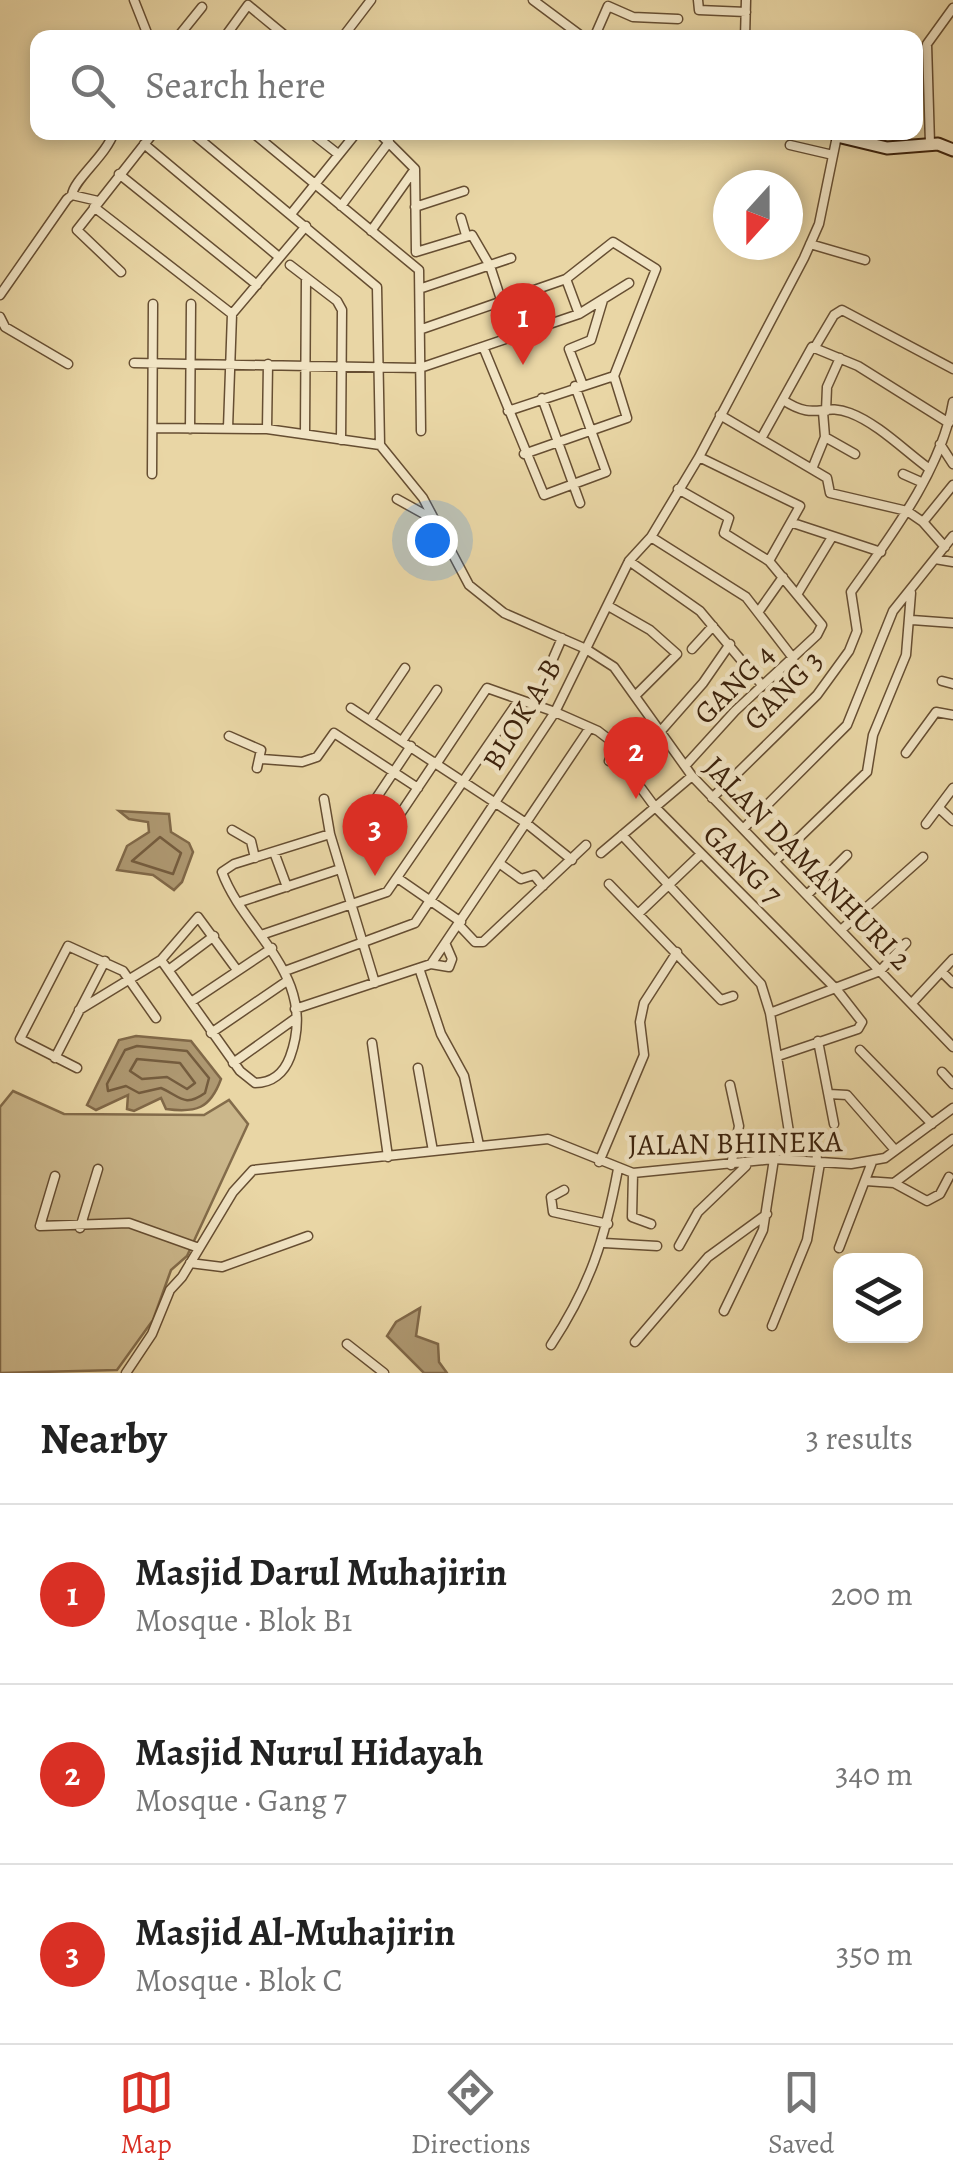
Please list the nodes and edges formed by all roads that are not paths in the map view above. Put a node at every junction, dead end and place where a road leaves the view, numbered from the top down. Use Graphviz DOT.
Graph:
graph roads {
  1 [pos="134,0"];
  2 [pos="371,0"];
  3 [pos="533,0"];
  4 [pos="698,0"];
  5 [pos="746,0"];
  6 [pos="202,7"];
  7 [pos="953,8"];
  8 [pos="746,12"];
  9 [pos="678,18"];
  10 [pos="145,30"];
  11 [pos="183,30"];
  12 [pos="230,30"];
  13 [pos="278,30"];
  14 [pos="348,30"];
  15 [pos="570,30"];
  16 [pos="598,30"];
  17 [pos="745,30"];
  18 [pos="111,140"];
  19 [pos="147,140"];
  20 [pos="203,140"];
  21 [pos="262,140"];
  22 [pos="320,140"];
  23 [pos="350,140"];
  24 [pos="388,140"];
  25 [pos="831,140"];
  26 [pos="854,140"];
  27 [pos="390,142"];
  28 [pos="144,144"];
  29 [pos="930,144"];
  30 [pos="790,145"];
  31 [pos="953,150"];
  32 [pos="338,154"];
  33 [pos="833,156"];
  34 [pos="414,169"];
  35 [pos="119,174"];
  36 [pos="315,183"];
  37 [pos="464,191"];
  38 [pos="72,195"];
  39 [pos="96,204"];
  40 [pos="341,206"];
  41 [pos="415,206"];
  42 [pos="291,214"];
  43 [pos="461,218"];
  44 [pos="306,226"];
  45 [pos="372,231"];
  46 [pos="466,235"];
  47 [pos="810,244"];
  48 [pos="416,252"];
  49 [pos="280,257"];
  50 [pos="512,258"];
  51 [pos="865,260"];
  52 [pos="290,265"];
  53 [pos="414,266"];
  54 [pos="490,266"];
  55 [pos="121,272"];
  56 [pos="306,278"];
  57 [pos="566,279"];
  58 [pos="629,284"];
  59 [pos="257,285"];
  60 [pos="422,288"];
  61 [pos="0,295"];
  62 [pos="502,300"];
  63 [pos="603,300"];
  64 [pos="153,304"];
  65 [pos="191,304"];
  66 [pos="232,314"];
  67 [pos="579,314"];
  68 [pos="0,317"];
  69 [pos="422,329"];
  70 [pos="514,340"];
  71 [pos="815,347"];
  72 [pos="484,349"];
  73 [pos="840,358"];
  74 [pos="154,362"];
  75 [pos="134,363"];
  76 [pos="68,364"];
  77 [pos="190,364"];
  78 [pos="228,364"];
  79 [pos="268,364"];
  80 [pos="304,364"];
  81 [pos="340,367"];
  82 [pos="420,368"];
  83 [pos="953,369"];
  84 [pos="381,370"];
  85 [pos="614,376"];
  86 [pos="578,385"];
  87 [pos="542,398"];
  88 [pos="783,400"];
  89 [pos="953,402"];
  90 [pos="508,410"];
  91 [pos="825,411"];
  92 [pos="720,415"];
  93 [pos="950,423"];
  94 [pos="153,428"];
  95 [pos="190,428"];
  96 [pos="228,428"];
  97 [pos="266,429"];
  98 [pos="592,430"];
  99 [pos="422,431"];
  100 [pos="304,433"];
  101 [pos="762,437"];
  102 [pos="826,437"];
  103 [pos="341,440"];
  104 [pos="558,442"];
  105 [pos="940,444"];
  106 [pos="380,445"];
  107 [pos="524,454"];
  108 [pos="855,454"];
  109 [pos="699,456"];
  110 [pos="953,464"];
  111 [pos="928,467"];
  112 [pos="812,469"];
  113 [pos="152,474"];
  114 [pos="902,474"];
  115 [pos="921,482"];
  116 [pos="573,486"];
  117 [pos="953,486"];
  118 [pos="678,489"];
  119 [pos="397,500"];
  120 [pos="580,503"];
  121 [pos="907,511"];
  122 [pos="433,519"];
  123 [pos="923,522"];
  124 [pos="792,523"];
  125 [pos="953,536"];
  126 [pos="652,537"];
  127 [pos="832,537"];
  128 [pos="945,547"];
  129 [pos="880,552"];
  130 [pos="935,559"];
  131 [pos="630,561"];
  132 [pos="768,561"];
  133 [pos="953,562"];
  134 [pos="783,577"];
  135 [pos="798,592"];
  136 [pos="911,593"];
  137 [pos="610,607"];
  138 [pos="759,611"];
  139 [pos="912,620"];
  140 [pos="953,623"];
  141 [pos="713,626"];
  142 [pos="562,638"];
  143 [pos="730,644"];
  144 [pos="586,649"];
  145 [pos="692,649"];
  146 [pos="793,658"];
  147 [pos="552,661"];
  148 [pos="404,668"];
  149 [pos="942,681"];
  150 [pos="953,684"];
  151 [pos="762,685"];
  152 [pos="437,690"];
  153 [pos="635,696"];
  154 [pos="519,700"];
  155 [pos="351,708"];
  156 [pos="555,712"];
  157 [pos="953,716"];
  158 [pos="370,720"];
  159 [pos="589,729"];
  160 [pos="658,733"];
  161 [pos="229,736"];
  162 [pos="406,743"];
  163 [pos="906,753"];
  164 [pos="609,761"];
  165 [pos="436,762"];
  166 [pos="624,765"];
  167 [pos="684,766"];
  168 [pos="394,772"];
  169 [pos="692,776"];
  170 [pos="463,782"];
  171 [pos="418,788"];
  172 [pos="953,788"];
  173 [pos="377,798"];
  174 [pos="712,798"];
  175 [pos="324,799"];
  176 [pos="495,802"];
  177 [pos="654,807"];
  178 [pos="939,808"];
  179 [pos="953,821"];
  180 [pos="526,823"];
  181 [pos="926,824"];
  182 [pos="743,828"];
  183 [pos="232,830"];
  184 [pos="330,834"];
  185 [pos="622,835"];
  186 [pos="586,846"];
  187 [pos="274,852"];
  188 [pos="374,853"];
  189 [pos="601,853"];
  190 [pos="700,854"];
  191 [pos="847,856"];
  192 [pos="923,856"];
  193 [pos="255,858"];
  194 [pos="572,860"];
  195 [pos="775,862"];
  196 [pos="499,863"];
  197 [pos="340,869"];
  198 [pos="399,879"];
  199 [pos="668,883"];
  200 [pos="609,884"];
  201 [pos="543,886"];
  202 [pos="287,887"];
  203 [pos="807,895"];
  204 [pos="428,901"];
  205 [pos="240,902"];
  206 [pos="351,904"];
  207 [pos="638,914"];
  208 [pos="460,923"];
  209 [pos="841,930"];
  210 [pos="264,934"];
  211 [pos="214,936"];
  212 [pos="364,941"];
  213 [pos="906,944"];
  214 [pos="446,945"];
  215 [pos="272,948"];
  216 [pos="677,952"];
  217 [pos="953,958"];
  218 [pos="162,960"];
  219 [pos="105,961"];
  220 [pos="431,964"];
  221 [pos="420,968"];
  222 [pos="170,970"];
  223 [pos="237,970"];
  224 [pos="880,971"];
  225 [pos="942,972"];
  226 [pos="286,976"];
  227 [pos="132,980"];
  228 [pos="376,983"];
  229 [pos="953,983"];
  230 [pos="837,990"];
  231 [pos="734,996"];
  232 [pos="191,1002"];
  233 [pos="912,1003"];
  234 [pos="79,1010"];
  235 [pos="770,1013"];
  236 [pos="295,1014"];
  237 [pos="156,1018"];
  238 [pos="212,1033"];
  239 [pos="818,1042"];
  240 [pos="372,1043"];
  241 [pos="953,1047"];
  242 [pos="860,1050"];
  243 [pos="778,1056"];
  244 [pos="55,1058"];
  245 [pos="233,1063"];
  246 [pos="76,1068"];
  247 [pos="418,1068"];
  248 [pos="942,1072"];
  249 [pos="953,1084"];
  250 [pos="730,1085"];
  251 [pos="828,1094"];
  252 [pos="953,1108"];
  253 [pos="834,1124"];
  254 [pos="932,1124"];
  255 [pos="789,1132"];
  256 [pos="816,1136"];
  257 [pos="953,1138"];
  258 [pos="479,1145"];
  259 [pos="895,1150"];
  260 [pos="434,1151"];
  261 [pos="388,1156"];
  262 [pos="774,1160"];
  263 [pos="599,1162"];
  264 [pos="818,1162"];
  265 [pos="872,1162"];
  266 [pos="731,1165"];
  267 [pos="747,1165"];
  268 [pos="618,1169"];
  269 [pos="98,1170"];
  270 [pos="633,1173"];
  271 [pos="55,1176"];
  272 [pos="949,1178"];
  273 [pos="866,1181"];
  274 [pos="894,1182"];
  275 [pos="564,1190"];
  276 [pos="766,1214"];
  277 [pos="608,1224"];
  278 [pos="651,1224"];
  279 [pos="80,1228"];
  280 [pos="308,1236"];
  281 [pos="604,1243"];
  282 [pos="658,1246"];
  283 [pos="679,1246"];
  284 [pos="199,1248"];
  285 [pos="839,1248"];
  286 [pos="190,1263"];
  287 [pos="724,1311"];
  288 [pos="772,1326"];
  289 [pos="635,1342"];
  290 [pos="348,1344"];
  291 [pos="550,1345"];
  292 [pos="126,1373"];
  293 [pos="382,1373"];
  1 -- 10 [label="street"];
  2 -- 14 [label="street"];
  3 -- 15 [label="street"];
  4 -- 8 [label="street"];
  5 -- 8 [label="street"];
  6 -- 11 [label="street"];
  7 -- 29 [label="street"];
  8 -- 17 [label="street"];
  9 -- 16 [label="street"];
  12 -- 13 [label="street"];
  18 -- 38 [label="street"];
  19 -- 28 [label="street"];
  20 -- 42 [label="street"];
  21 -- 36 [label="street"];
  22 -- 32 [label="street"];
  23 -- 32 [label="street"];
  24 -- 27 [label="street"];
  25 -- 33 [label="street, BLOK A-B"];
  26 -- 29 [label="street"];
  27 -- 34 [label="street"];
  27 -- 40 [label="street"];
  28 -- 35 [label="street"];
  28 -- 49 [label="street"];
  29 -- 31 [label="street"];
  30 -- 33 [label="street"];
  32 -- 36 [label="street"];
  33 -- 47 [label="street, BLOK A-B"];
  34 -- 41 [label="street"];
  34 -- 45 [label="street"];
  35 -- 39 [label="street"];
  35 -- 59 [label="street"];
  36 -- 40 [label="street"];
  36 -- 42 [label="street"];
  37 -- 41 [label="street"];
  38 -- 39 [label="street"];
  38 -- 61 [label="street"];
  39 -- 55 [label="street"];
  39 -- 66 [label="street"];
  40 -- 45 [label="street"];
  41 -- 48 [label="street"];
  42 -- 44 [label="street"];
  43 -- 46 [label="street"];
  44 -- 49 [label="street"];
  44 -- 84 [label="street"];
  45 -- 53 [label="street"];
  46 -- 48 [label="street"];
  46 -- 54 [label="street"];
  47 -- 51 [label="street"];
  47 -- 92 [label="street, BLOK A-B"];
  48 -- 53 [label="street"];
  49 -- 59 [label="street"];
  50 -- 54 [label="street"];
  52 -- 56 [label="street"];
  53 -- 60 [label="street"];
  54 -- 60 [label="street"];
  54 -- 62 [label="street"];
  56 -- 80 [label="street"];
  56 -- 81 [label="street"];
  57 -- 62 [label="street"];
  57 -- 67 [label="street"];
  57 -- 85 [label="street"];
  58 -- 63 [label="street"];
  59 -- 66 [label="street"];
  60 -- 69 [label="street"];
  62 -- 69 [label="street"];
  62 -- 70 [label="street"];
  63 -- 67 [label="street"];
  63 -- 86 [label="street"];
  64 -- 74 [label="street"];
  65 -- 77 [label="street"];
  66 -- 78 [label="street"];
  67 -- 70 [label="street"];
  68 -- 76 [label="street"];
  69 -- 82 [label="street"];
  70 -- 72 [label="street"];
  71 -- 73 [label="street"];
  71 -- 83 [label="street"];
  71 -- 88 [label="street"];
  72 -- 82 [label="street"];
  72 -- 90 [label="street"];
  73 -- 91 [label="street"];
  73 -- 93 [label="street"];
  74 -- 75 [label="street"];
  74 -- 77 [label="street"];
  74 -- 94 [label="street"];
  77 -- 78 [label="street"];
  77 -- 95 [label="street"];
  78 -- 79 [label="street"];
  78 -- 96 [label="street"];
  79 -- 80 [label="street"];
  79 -- 97 [label="street"];
  80 -- 81 [label="street"];
  80 -- 100 [label="street"];
  81 -- 84 [label="street"];
  81 -- 103 [label="street"];
  82 -- 84 [label="street"];
  82 -- 99 [label="street"];
  84 -- 106 [label="street"];
  85 -- 86 [label="street"];
  85 -- 98 [label="street"];
  86 -- 87 [label="street"];
  86 -- 98 [label="street"];
  87 -- 90 [label="street"];
  87 -- 104 [label="street"];
  88 -- 91 [label="street"];
  88 -- 101 [label="street"];
  89 -- 93 [label="street, GANG 3"];
  90 -- 107 [label="street"];
  91 -- 102 [label="street"];
  91 -- 111 [label="street"];
  92 -- 101 [label="street"];
  92 -- 109 [label="street, BLOK A-B"];
  93 -- 105 [label="street, GANG 3"];
  94 -- 95 [label="street"];
  94 -- 113 [label="street"];
  95 -- 96 [label="street"];
  96 -- 97 [label="street"];
  97 -- 100 [label="street"];
  98 -- 104 [label="street"];
  98 -- 116 [label="street"];
  100 -- 103 [label="street"];
  101 -- 112 [label="street"];
  102 -- 108 [label="street"];
  102 -- 112 [label="street"];
  103 -- 106 [label="street"];
  104 -- 107 [label="street"];
  104 -- 116 [label="street"];
  105 -- 110 [label="street"];
  105 -- 111 [label="street, GANG 3"];
  106 -- 122 [label="street, JALAN DAMANHURI 2"];
  107 -- 116 [label="street"];
  109 -- 118 [label="street, BLOK A-B"];
  109 -- 124 [label="street"];
  111 -- 115 [label="street, GANG 3"];
  112 -- 121 [label="street"];
  114 -- 115 [label="street"];
  115 -- 121 [label="street, GANG 3"];
  116 -- 120 [label="street"];
  117 -- 123 [label="street"];
  118 -- 126 [label="street, BLOK A-B"];
  118 -- 132 [label="street"];
  119 -- 122 [label="street"];
  121 -- 123 [label="street"];
  121 -- 129 [label="street, GANG 3"];
  122 -- 142 [label="street, JALAN DAMANHURI 2"];
  123 -- 128 [label="street"];
  124 -- 127 [label="street"];
  124 -- 132 [label="street"];
  125 -- 128 [label="street"];
  126 -- 131 [label="street, BLOK A-B"];
  126 -- 138 [label="street"];
  127 -- 129 [label="street"];
  127 -- 135 [label="street"];
  128 -- 130 [label="street"];
  129 -- 174 [label="street, GANG 3"];
  130 -- 133 [label="street"];
  130 -- 136 [label="street"];
  131 -- 137 [label="street, BLOK A-B"];
  131 -- 141 [label="street"];
  132 -- 134 [label="street"];
  134 -- 135 [label="street"];
  134 -- 138 [label="street"];
  135 -- 146 [label="street, GANG 4"];
  136 -- 139 [label="street"];
  136 -- 182 [label="street"];
  137 -- 144 [label="street, BLOK A-B"];
  137 -- 153 [label="street"];
  138 -- 146 [label="street"];
  139 -- 140 [label="street"];
  139 -- 195 [label="street"];
  141 -- 143 [label="street"];
  141 -- 145 [label="street"];
  142 -- 144 [label="street, JALAN DAMANHURI 2"];
  142 -- 147 [label="street"];
  143 -- 151 [label="street"];
  143 -- 160 [label="street"];
  144 -- 153 [label="street, JALAN DAMANHURI 2"];
  144 -- 156 [label="street, BLOK A-B"];
  146 -- 151 [label="street, GANG 4"];
  148 -- 158 [label="street"];
  149 -- 150 [label="street"];
  151 -- 167 [label="street, GANG 4"];
  152 -- 162 [label="street"];
  153 -- 160 [label="street, JALAN DAMANHURI 2"];
  154 -- 156 [label="street"];
  154 -- 165 [label="street"];
  154 -- 170 [label="street"];
  155 -- 158 [label="street"];
  156 -- 159 [label="street"];
  156 -- 176 [label="street, BLOK A-B"];
  157 -- 163 [label="street"];
  158 -- 162 [label="street"];
  159 -- 164 [label="street"];
  159 -- 180 [label="street"];
  160 -- 167 [label="street, JALAN DAMANHURI 2"];
  161 -- 168 [label="street"];
  162 -- 165 [label="street"];
  162 -- 168 [label="street"];
  165 -- 170 [label="street"];
  165 -- 171 [label="street"];
  166 -- 177 [label="street, GANG 7"];
  167 -- 169 [label="street, JALAN DAMANHURI 2"];
  168 -- 171 [label="street"];
  168 -- 173 [label="street"];
  169 -- 174 [label="street, JALAN DAMANHURI 2"];
  169 -- 177 [label="street"];
  170 -- 176 [label="street"];
  170 -- 198 [label="street"];
  171 -- 188 [label="street"];
  172 -- 178 [label="street"];
  174 -- 182 [label="street, JALAN DAMANHURI 2"];
  175 -- 184 [label="street"];
  176 -- 180 [label="street"];
  176 -- 204 [label="street, BLOK A-B"];
  177 -- 185 [label="street"];
  177 -- 190 [label="street, GANG 7"];
  178 -- 179 [label="street"];
  178 -- 181 [label="street"];
  180 -- 194 [label="street"];
  180 -- 196 [label="street"];
  182 -- 195 [label="street, JALAN DAMANHURI 2"];
  183 -- 193 [label="street"];
  184 -- 187 [label="street"];
  184 -- 197 [label="street"];
  185 -- 189 [label="street"];
  185 -- 199 [label="street"];
  186 -- 194 [label="street"];
  187 -- 193 [label="street"];
  187 -- 202 [label="street"];
  190 -- 199 [label="street"];
  190 -- 230 [label="street, GANG 7"];
  191 -- 203 [label="street"];
  192 -- 209 [label="street"];
  193 -- 205 [label="street"];
  194 -- 201 [label="street"];
  195 -- 203 [label="street, JALAN DAMANHURI 2"];
  196 -- 201 [label="street"];
  196 -- 208 [label="street"];
  197 -- 202 [label="street"];
  197 -- 206 [label="street"];
  198 -- 204 [label="street"];
  198 -- 206 [label="street"];
  199 -- 207 [label="street"];
  199 -- 235 [label="street"];
  200 -- 207 [label="street"];
  201 -- 208 [label="street"];
  202 -- 205 [label="street"];
  203 -- 209 [label="street, JALAN DAMANHURI 2"];
  204 -- 208 [label="street"];
  204 -- 212 [label="street, BLOK A-B"];
  205 -- 210 [label="street"];
  206 -- 210 [label="street"];
  206 -- 212 [label="street"];
  207 -- 216 [label="street"];
  208 -- 214 [label="street"];
  209 -- 224 [label="street, JALAN DAMANHURI 2"];
  210 -- 215 [label="street"];
  211 -- 218 [label="street"];
  211 -- 222 [label="street"];
  211 -- 223 [label="street"];
  212 -- 226 [label="street, BLOK A-B"];
  212 -- 228 [label="street"];
  213 -- 224 [label="street"];
  214 -- 220 [label="street"];
  214 -- 220 [label="street"];
  215 -- 223 [label="street"];
  215 -- 226 [label="street"];
  216 -- 231 [label="street"];
  216 -- 263 [label="street"];
  217 -- 225 [label="street"];
  218 -- 222 [label="street"];
  218 -- 227 [label="street"];
  219 -- 227 [label="street"];
  219 -- 234 [label="street"];
  219 -- 244 [label="street"];
  220 -- 221 [label="street"];
  221 -- 228 [label="street"];
  221 -- 258 [label="street"];
  222 -- 232 [label="street"];
  223 -- 232 [label="street"];
  224 -- 230 [label="street"];
  224 -- 233 [label="street, JALAN DAMANHURI 2"];
  225 -- 229 [label="street"];
  225 -- 233 [label="street"];
  226 -- 236 [label="street"];
  226 -- 238 [label="street, BLOK A-B"];
  227 -- 234 [label="street"];
  227 -- 237 [label="street"];
  228 -- 236 [label="street"];
  230 -- 235 [label="street"];
  230 -- 239 [label="street, GANG 7"];
  232 -- 238 [label="street"];
  233 -- 241 [label="street, JALAN DAMANHURI 2"];
  234 -- 244 [label="street"];
  235 -- 243 [label="street"];
  236 -- 245 [label="street"];
  236 -- 245 [label="street"];
  238 -- 245 [label="street"];
  239 -- 243 [label="street"];
  239 -- 251 [label="street"];
  240 -- 261 [label="street"];
  242 -- 254 [label="street"];
  243 -- 255 [label="street"];
  244 -- 246 [label="street"];
  247 -- 260 [label="street"];
  248 -- 249 [label="street"];
  250 -- 266 [label="street"];
  251 -- 253 [label="street"];
  251 -- 259 [label="street"];
  252 -- 254 [label="street, JALAN BHINEKA"];
  254 -- 259 [label="street, JALAN BHINEKA"];
  256 -- 264 [label="street"];
  257 -- 274 [label="street"];
  258 -- 260 [label="street, JALAN BHINEKA"];
  258 -- 263 [label="street, JALAN BHINEKA"];
  259 -- 265 [label="street, JALAN BHINEKA"];
  260 -- 261 [label="street, JALAN BHINEKA"];
  261 -- 284 [label="street, JALAN BHINEKA"];
  262 -- 264 [label="street, JALAN BHINEKA"];
  262 -- 267 [label="street, JALAN BHINEKA"];
  262 -- 276 [label="street"];
  263 -- 268 [label="street, JALAN BHINEKA"];
  264 -- 265 [label="street, JALAN BHINEKA"];
  264 -- 288 [label="street"];
  265 -- 273 [label="street"];
  266 -- 267 [label="street, JALAN BHINEKA"];
  266 -- 270 [label="street, JALAN BHINEKA"];
  267 -- 283 [label="street"];
  268 -- 270 [label="street, JALAN BHINEKA"];
  268 -- 277 [label="street"];
  269 -- 279 [label="street"];
  270 -- 278 [label="street"];
  271 -- 279 [label="street"];
  272 -- 274 [label="street"];
  273 -- 274 [label="street"];
  273 -- 285 [label="street"];
  275 -- 277 [label="street"];
  276 -- 287 [label="street"];
  276 -- 289 [label="street"];
  277 -- 281 [label="street"];
  279 -- 284 [label="street"];
  280 -- 286 [label="street"];
  281 -- 282 [label="street"];
  281 -- 291 [label="street"];
  284 -- 286 [label="street"];
  286 -- 292 [label="street"];
  290 -- 293 [label="street"];
}
